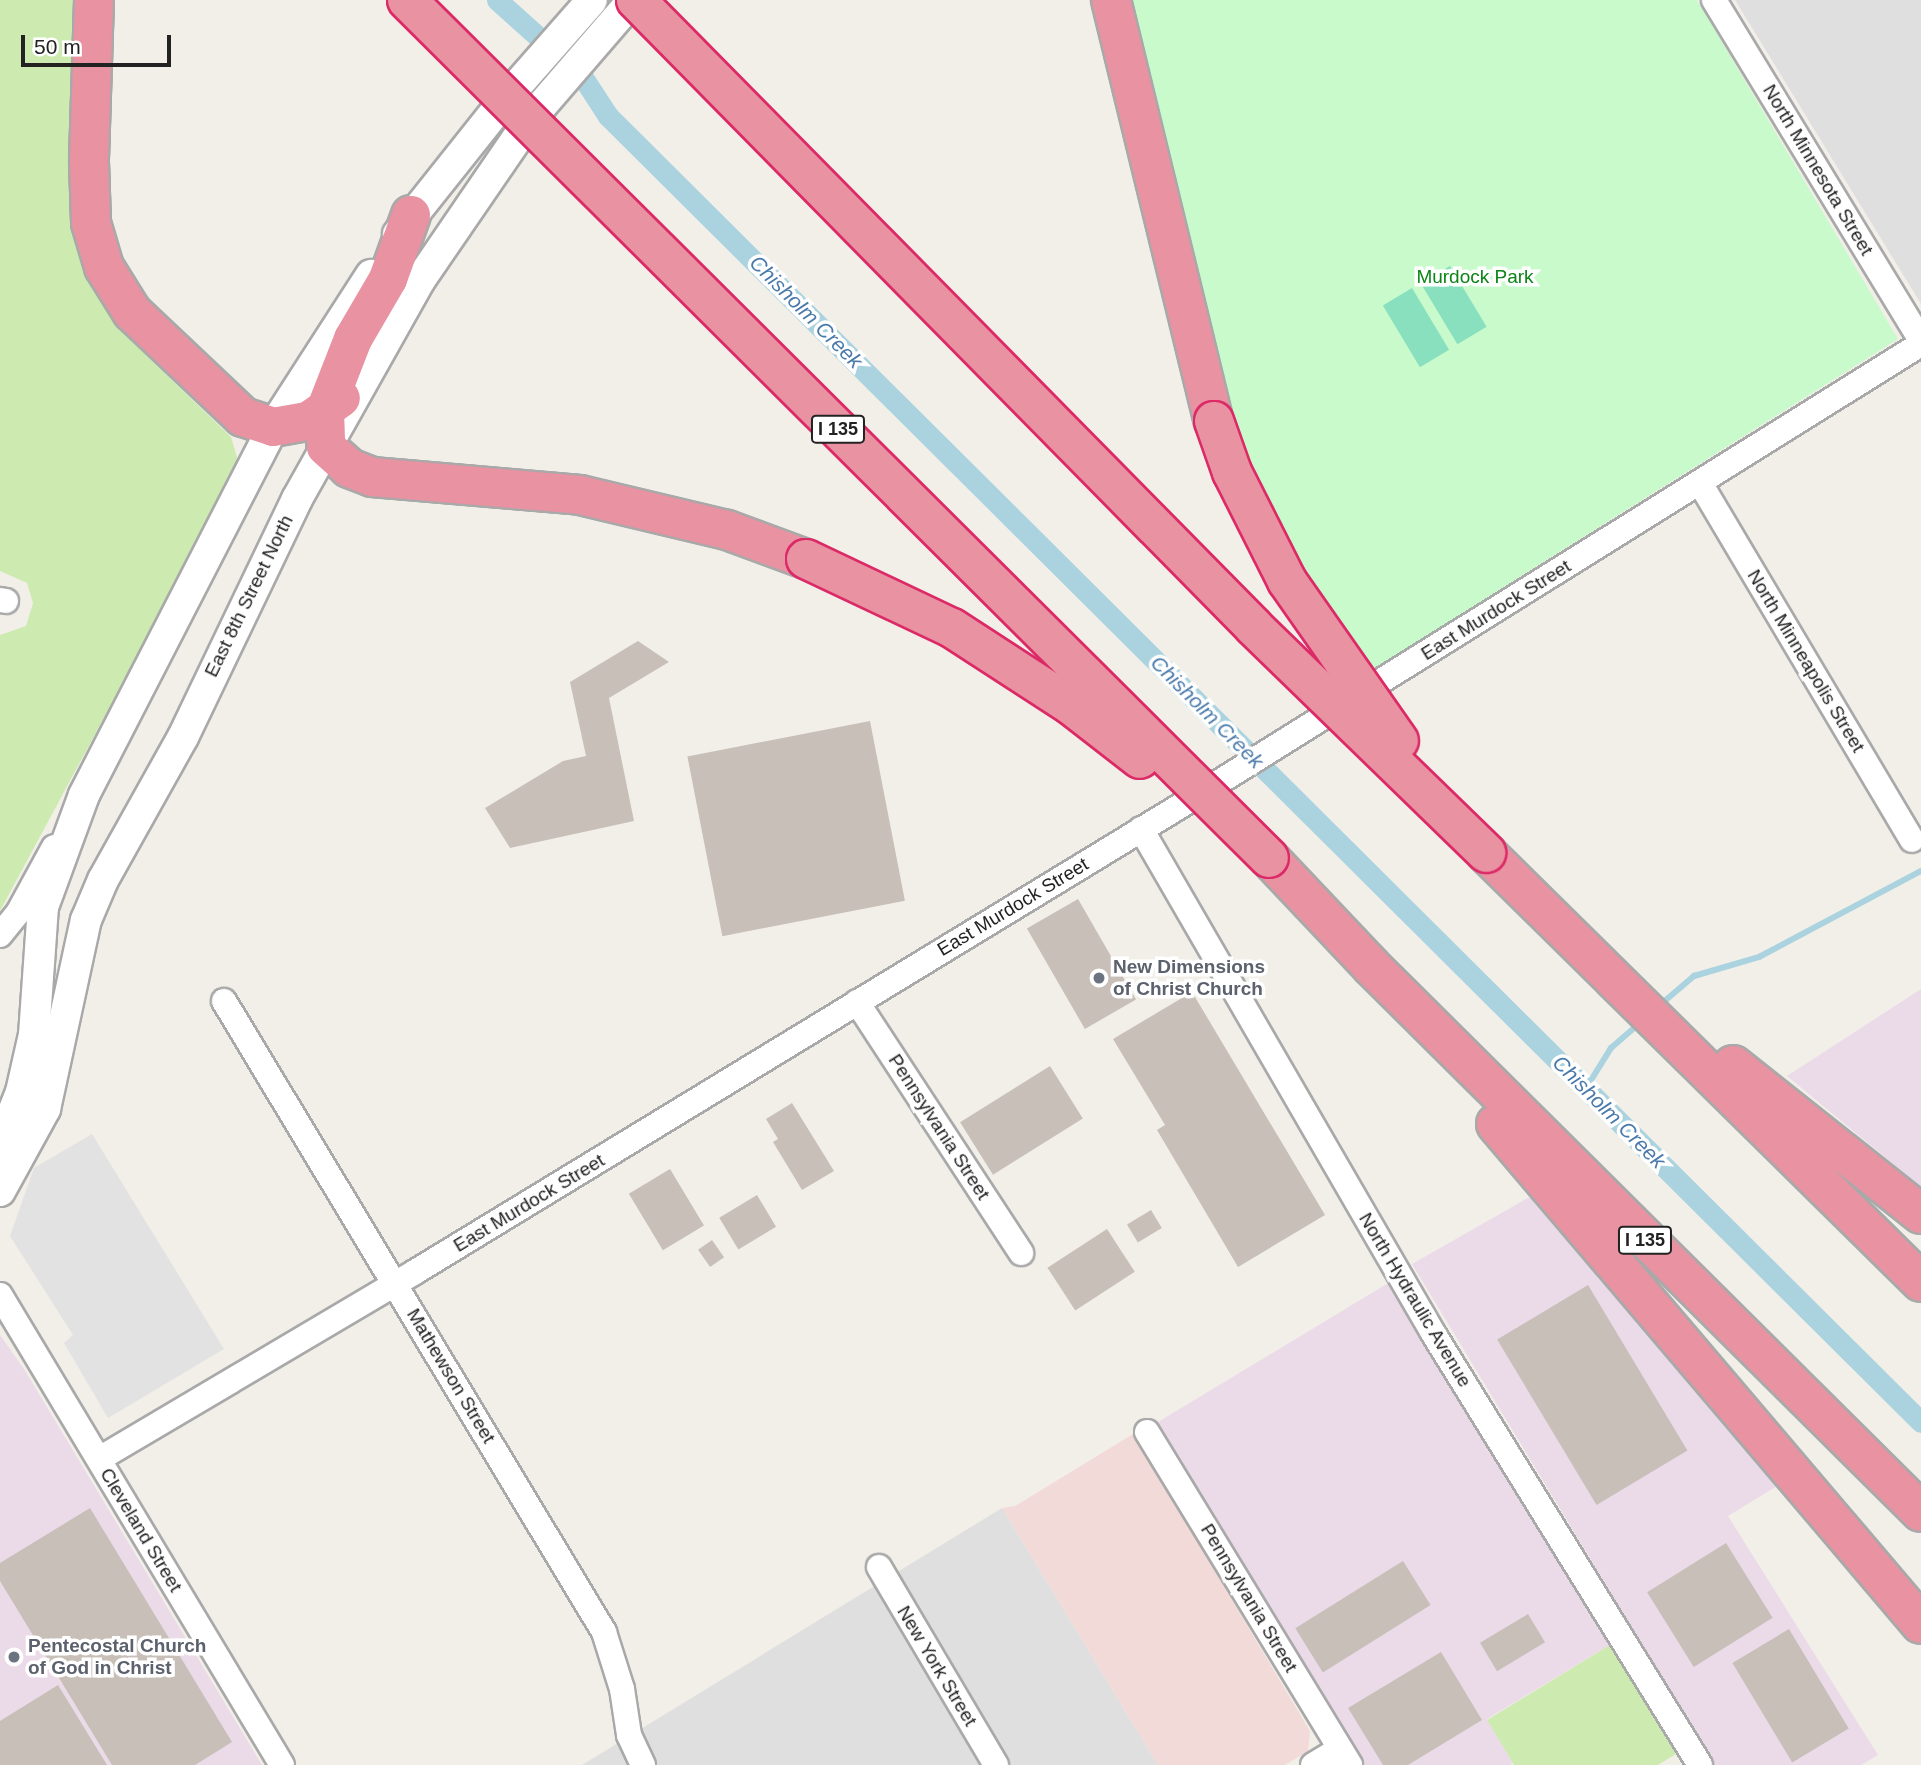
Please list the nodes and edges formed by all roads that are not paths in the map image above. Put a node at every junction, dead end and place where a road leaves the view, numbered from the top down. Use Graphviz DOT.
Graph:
graph roads {
  1 [pos="94,0"];
  2 [pos="407,0"];
  3 [pos="592,0"];
  4 [pos="1111,0"];
  5 [pos="1714,0"];
  6 [pos="631,2"];
  7 [pos="411,215"];
  8 [pos="1921,342"];
  9 [pos="364,381"];
  10 [pos="273,427"];
  11 [pos="326,429"];
  12 [pos="1700,483"];
  13 [pos="84,795"];
  14 [pos="1141,829"];
  15 [pos="1912,839"];
  16 [pos="1486,853"];
  17 [pos="1269,858"];
  18 [pos="18,913"];
  19 [pos="1560,926"];
  20 [pos="0,935"];
  21 [pos="0,954"];
  22 [pos="1371,966"];
  23 [pos="224,1000"];
  24 [pos="857,1002"];
  25 [pos="0,1145"];
  26 [pos="0,1191"];
  27 [pos="1921,1214"];
  28 [pos="1021,1253"];
  29 [pos="1921,1282"];
  30 [pos="396,1284"];
  31 [pos="0,1295"];
  32 [pos="1147,1432"];
  33 [pos="99,1459"];
  34 [pos="1921,1511"];
  35 [pos="878,1567"];
  36 [pos="1921,1624"];
  37 [pos="1345,1757"];
  38 [pos="282,1765"];
  39 [pos="643,1765"];
  40 [pos="996,1765"];
  41 [pos="1313,1765"];
  42 [pos="1700,1765"];
  1 -- 10 [label="highway"];
  2 -- 17 [label="highway, I 135, bridge"];
  3 -- 7 [label="street"];
  4 -- 16 [label="highway, bridge"];
  5 -- 8 [label="street, North Minnesota Street"];
  6 -- 9 [label="street"];
  6 -- 16 [label="highway, bridge"];
  7 -- 10 [label="street"];
  7 -- 11 [label="highway"];
  8 -- 12 [label="street, East Murdock Street"];
  9 -- 11 [label="highway"];
  10 -- 11 [label="highway"];
  10 -- 13 [label="street"];
  11 -- 17 [label="highway, bridge"];
  11 -- 26 [label="street, East 8th Street North"];
  12 -- 14 [label="street, East Murdock Street"];
  12 -- 15 [label="street, North Minneapolis Street"];
  13 -- 18 [label="street"];
  13 -- 25 [label="street"];
  14 -- 24 [label="street, East Murdock Street"];
  14 -- 42 [label="street, North Hydraulic Avenue"];
  16 -- 19 [label="highway"];
  17 -- 22 [label="highway, I 135"];
  18 -- 20 [label="street"];
  18 -- 21 [label="street"];
  19 -- 27 [label="highway"];
  19 -- 29 [label="highway"];
  22 -- 34 [label="highway, I 135"];
  22 -- 36 [label="highway"];
  23 -- 30 [label="street, Mathewson Street"];
  24 -- 28 [label="street, Pennsylvania Street"];
  24 -- 30 [label="street, East Murdock Street"];
  30 -- 33 [label="street, East Murdock Street"];
  30 -- 39 [label="street, Mathewson Street"];
  31 -- 33 [label="street, Cleveland Street"];
  32 -- 37 [label="street, Pennsylvania Street"];
  33 -- 38 [label="street, Cleveland Street"];
  35 -- 40 [label="street, New York Street"];
  37 -- 41 [label="street"];
}
